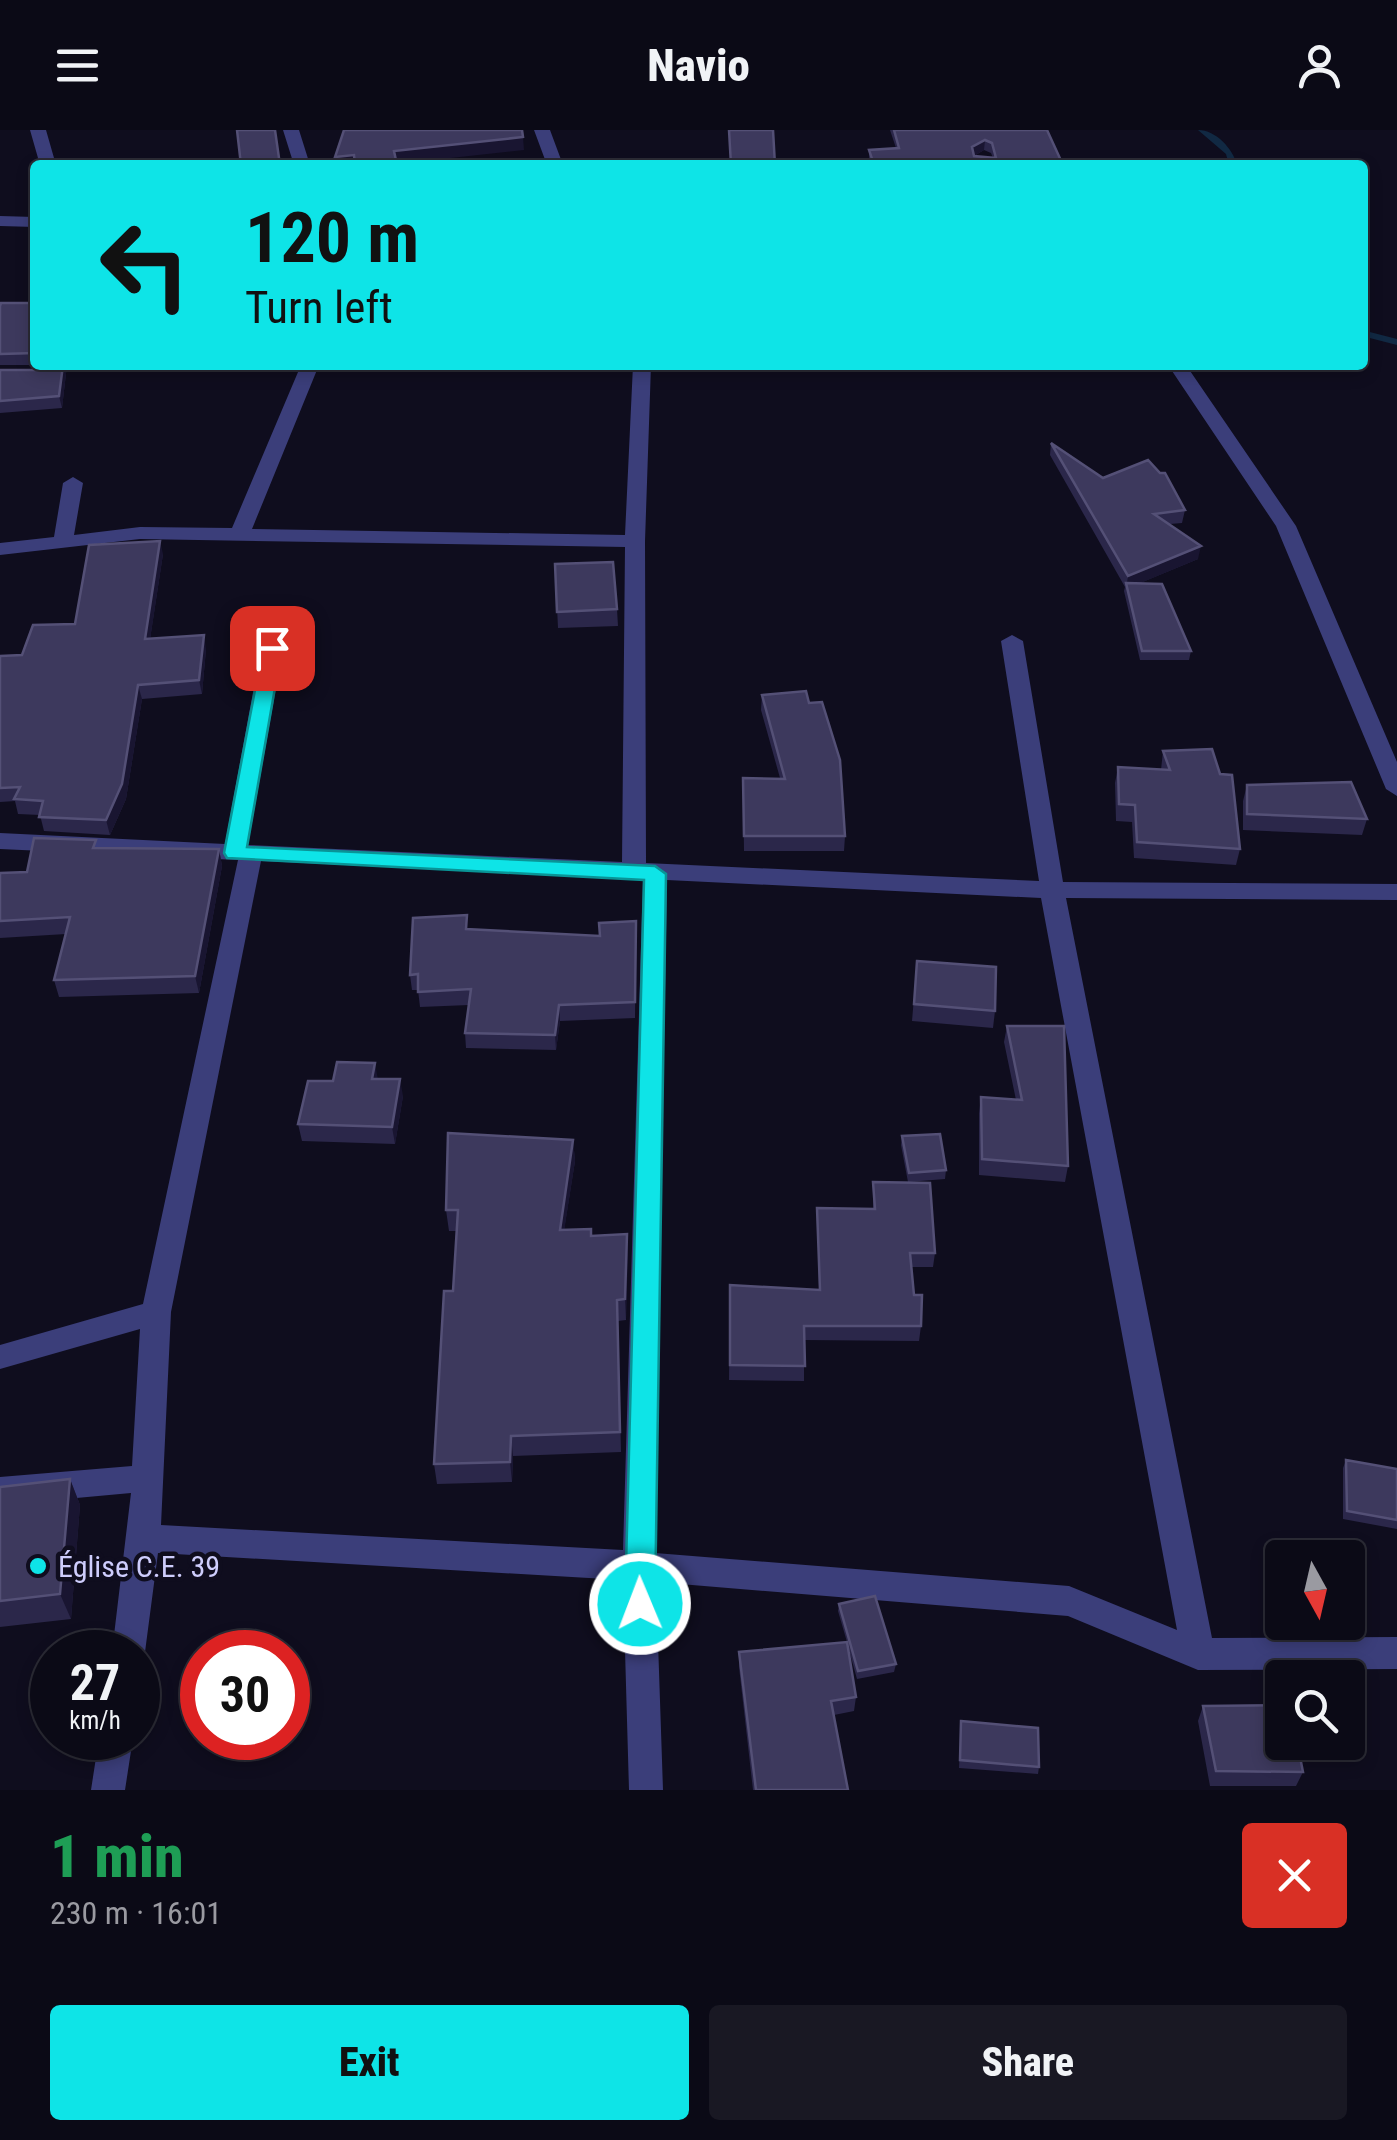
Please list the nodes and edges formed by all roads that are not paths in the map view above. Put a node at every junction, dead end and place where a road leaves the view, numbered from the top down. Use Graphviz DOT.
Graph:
graph roads {
  1 [pos="38,130"];
  2 [pos="291,130"];
  3 [pos="542,130"];
  4 [pos="47,160"];
  5 [pos="300,160"];
  6 [pos="553,160"];
  7 [pos="0,222"];
  8 [pos="30,222"];
  9 [pos="308,370"];
  10 [pos="642,370"];
  11 [pos="1179,370"];
  12 [pos="73,484"];
  13 [pos="239,535"];
  14 [pos="63,542"];
  15 [pos="635,542"];
  16 [pos="4,548"];
  17 [pos="0,575"];
  18 [pos="1012,641"];
  19 [pos="272,648"];
  20 [pos="1397,789"];
  21 [pos="0,840"];
  22 [pos="243,854"];
  23 [pos="644,873"];
  24 [pos="1052,890"];
  25 [pos="1397,892"];
  26 [pos="156,1312"];
  27 [pos="0,1357"];
  28 [pos="147,1478"];
  29 [pos="0,1491"];
  30 [pos="144,1538"];
  31 [pos="639,1566"];
  32 [pos="131,1630"];
  33 [pos="1397,1653"];
  34 [pos="1198,1654"];
  35 [pos="113,1760"];
  36 [pos="108,1790"];
  37 [pos="646,1790"];
  1 -- 4 [label="street"];
  2 -- 5 [label="street"];
  3 -- 6 [label="street"];
  7 -- 8 [label="street"];
  9 -- 13 [label="street"];
  10 -- 15 [label="street"];
  11 -- 20 [label="street"];
  12 -- 14 [label="street"];
  13 -- 14 [label="street"];
  13 -- 15 [label="street"];
  14 -- 16 [label="street"];
  15 -- 23 [label="street"];
  16 -- 17 [label="street"];
  18 -- 24 [label="street"];
  19 -- 22 [label="street"];
  21 -- 22 [label="street"];
  22 -- 23 [label="street"];
  22 -- 26 [label="street"];
  23 -- 24 [label="street"];
  23 -- 31 [label="street"];
  24 -- 25 [label="street"];
  24 -- 34 [label="street"];
  26 -- 27 [label="street"];
  26 -- 28 [label="street"];
  28 -- 29 [label="street"];
  28 -- 30 [label="street"];
  30 -- 31 [label="street"];
  30 -- 32 [label="street"];
  31 -- 34 [label="street"];
  31 -- 37 [label="street"];
  33 -- 34 [label="street"];
  35 -- 36 [label="street"];
}
